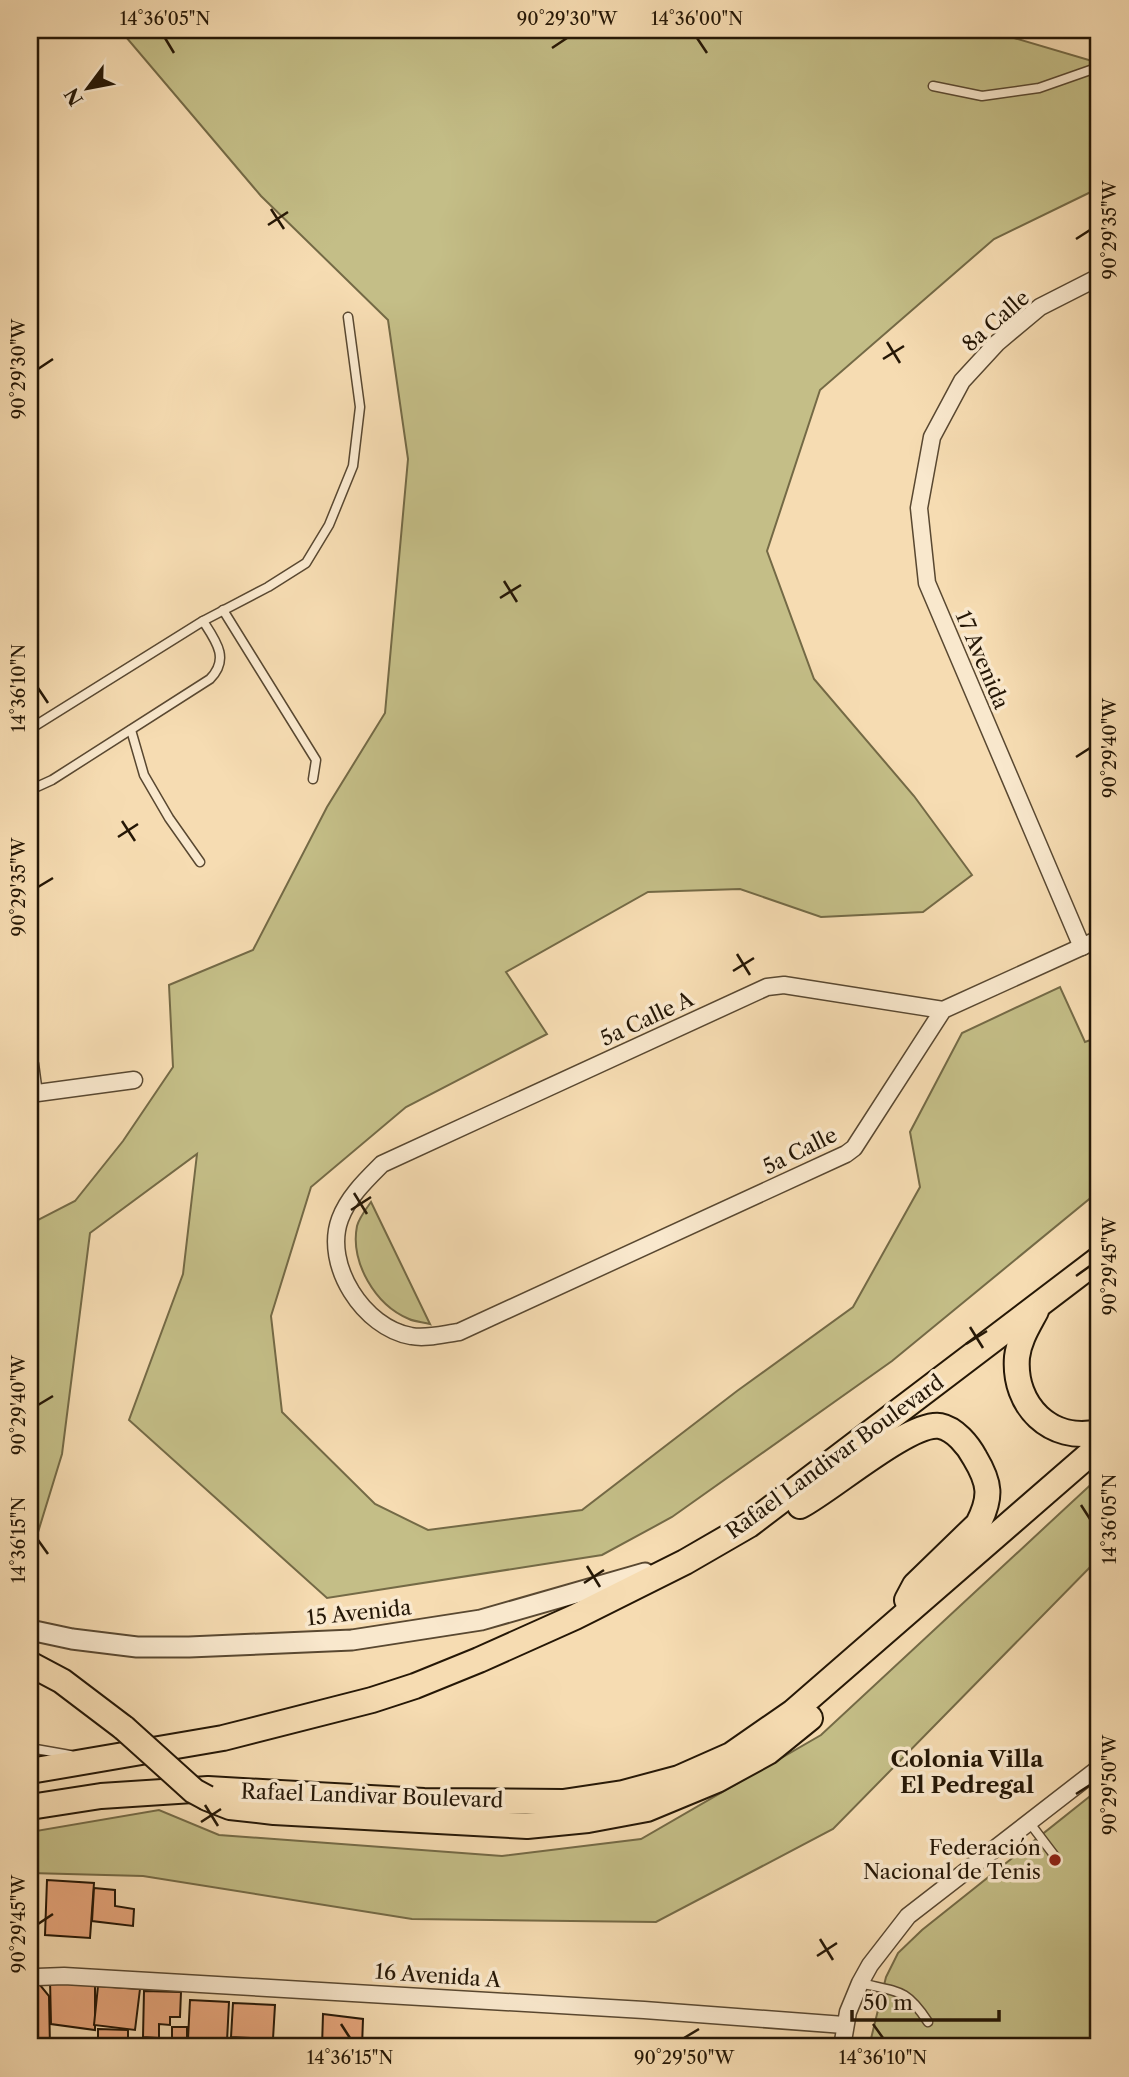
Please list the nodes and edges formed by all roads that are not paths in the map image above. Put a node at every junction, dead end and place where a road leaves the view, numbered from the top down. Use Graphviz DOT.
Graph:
graph roads {
  1 [pos="1099,66"];
  2 [pos="933,86"];
  3 [pos="1099,277"];
  4 [pos="348,317"];
  5 [pos="962,381"];
  6 [pos="223,610"];
  7 [pos="204,621"];
  8 [pos="30,729"];
  9 [pos="131,730"];
  10 [pos="313,779"];
  11 [pos="30,790"];
  12 [pos="200,862"];
  13 [pos="1099,939"];
  14 [pos="1082,947"];
  15 [pos="943,1010"];
  16 [pos="30,1064"];
  17 [pos="134,1080"];
  18 [pos="32,1094"];
  19 [pos="1099,1259"];
  20 [pos="1042,1302"];
  21 [pos="459,1332"];
  22 [pos="1099,1432"];
  23 [pos="1099,1446"];
  24 [pos="749,1525"];
  25 [pos="685,1562"];
  26 [pos="894,1625"];
  27 [pos="30,1630"];
  28 [pos="873,1643"];
  29 [pos="30,1664"];
  30 [pos="30,1748"];
  31 [pos="90,1759"];
  32 [pos="1099,1768"];
  33 [pos="30,1771"];
  34 [pos="30,1807"];
  35 [pos="1029,1822"];
  36 [pos="1057,1859"];
  37 [pos="30,1980"];
  38 [pos="860,1983"];
  39 [pos="928,2022"];
  40 [pos="844,2025"];
  41 [pos="842,2047"];
  1 -- 2 [label="lane"];
  3 -- 5 [label="street, 8a Calle"];
  4 -- 6 [label="lane"];
  5 -- 14 [label="street, 17 Avenida"];
  6 -- 7 [label="lane"];
  6 -- 10 [label="lane"];
  7 -- 8 [label="lane"];
  7 -- 9 [label="lane"];
  9 -- 11 [label="lane"];
  9 -- 12 [label="lane"];
  13 -- 14 [label="street"];
  14 -- 15 [label="street"];
  15 -- 21 [label="street, 5a Calle"];
  15 -- 21 [label="street, 5a Calle A"];
  16 -- 18 [label="street"];
  17 -- 18 [label="street"];
  19 -- 20 [label="main road, Rafael Landivar Boulevard"];
  20 -- 22 [label="main road"];
  20 -- 24 [label="main road, Rafael Landivar Boulevard"];
  23 -- 26 [label="main road, Rafael Landivar Boulevard"];
  24 -- 25 [label="main road, Rafael Landivar Boulevard"];
  24 -- 26 [label="main road"];
  25 -- 27 [label="street, 15 Avenida"];
  25 -- 31 [label="main road, Rafael Landivar Boulevard"];
  26 -- 28 [label="main road, Rafael Landivar Boulevard"];
  28 -- 29 [label="main road, bridge"];
  28 -- 34 [label="main road, Rafael Landivar Boulevard"];
  30 -- 31 [label="lane"];
  31 -- 33 [label="main road, Rafael Landivar Boulevard"];
  32 -- 35 [label="street"];
  35 -- 36 [label="lane"];
  35 -- 38 [label="street"];
  37 -- 40 [label="street, 16 Avenida A"];
  38 -- 39 [label="lane"];
  38 -- 40 [label="street"];
  40 -- 41 [label="street"];
}
